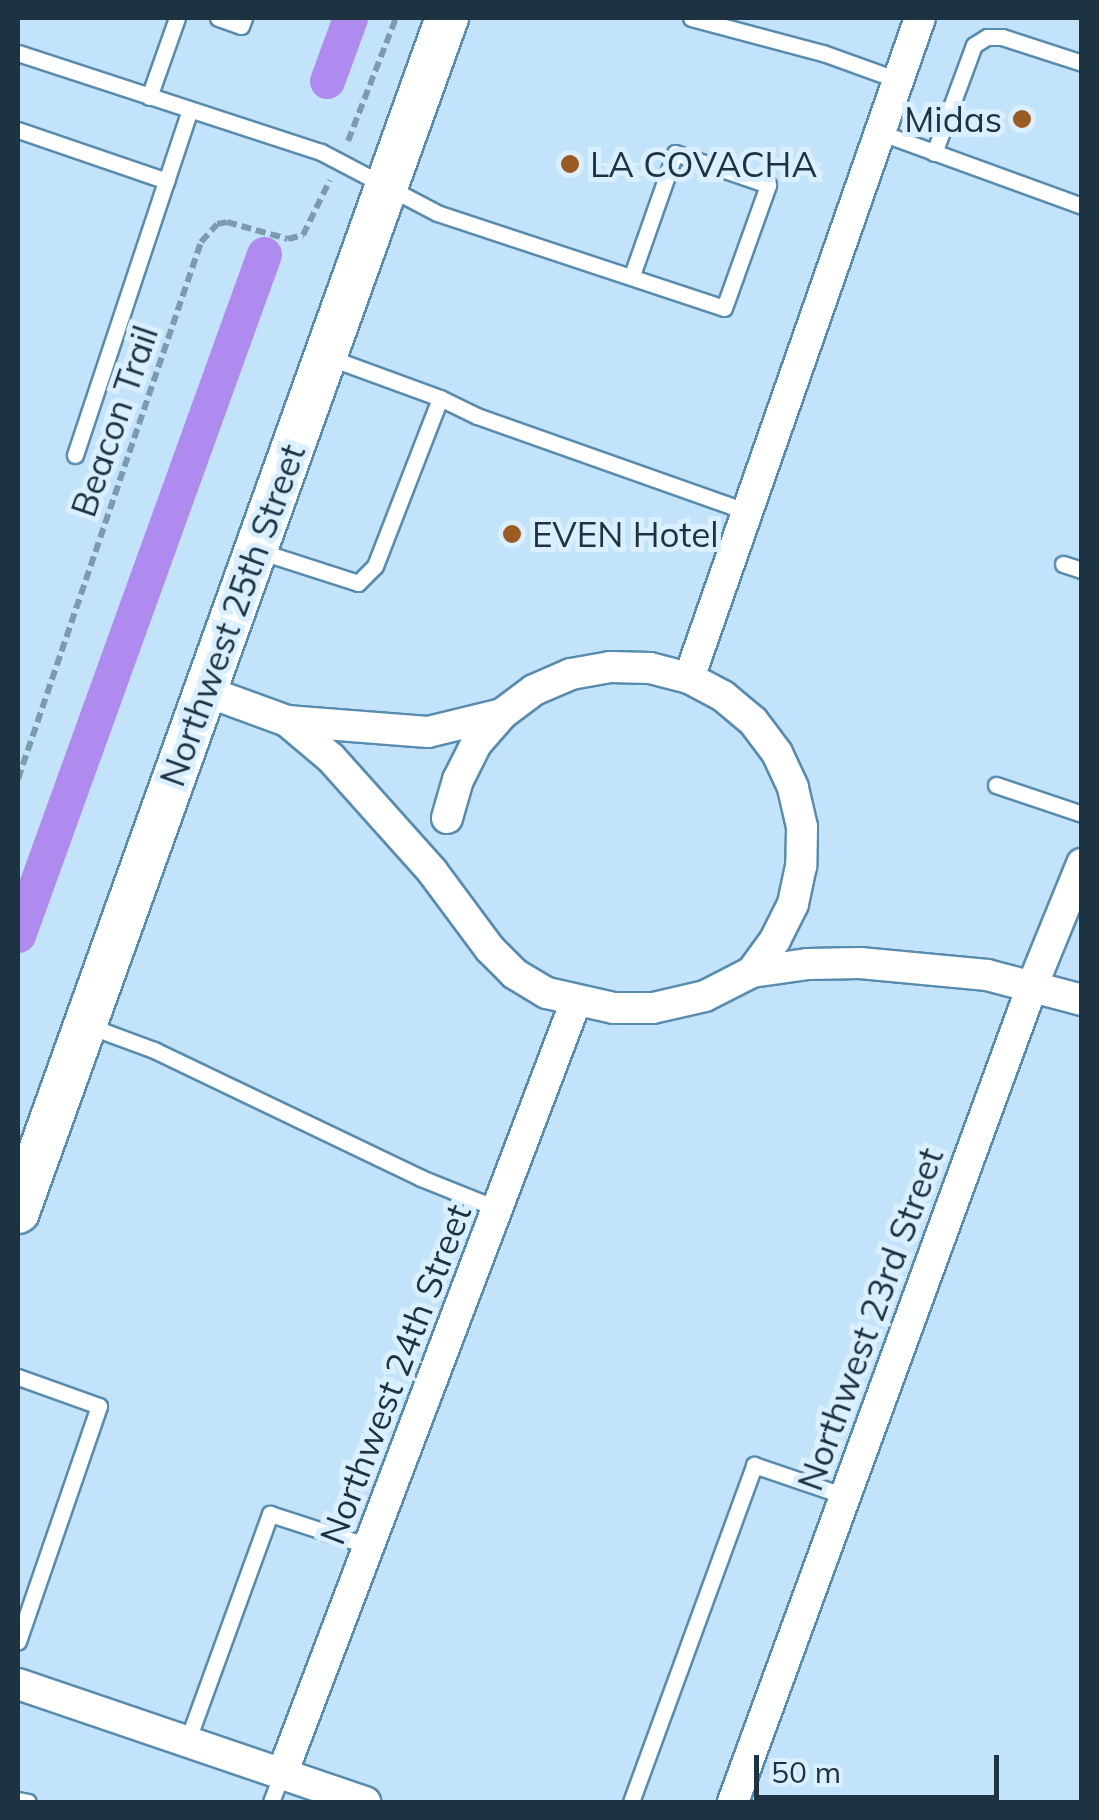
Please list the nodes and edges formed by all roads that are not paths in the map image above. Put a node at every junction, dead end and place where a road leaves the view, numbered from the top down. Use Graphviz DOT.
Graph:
graph roads {
  1 [pos="177,18"];
  2 [pos="218,18"];
  3 [pos="244,18"];
  4 [pos="447,18"];
  5 [pos="691,18"];
  6 [pos="920,18"];
  7 [pos="742,24"];
  8 [pos="18,53"];
  9 [pos="1082,63"];
  10 [pos="898,80"];
  11 [pos="149,98"];
  12 [pos="190,110"];
  13 [pos="18,130"];
  14 [pos="878,132"];
  15 [pos="934,154"];
  16 [pos="167,181"];
  17 [pos="386,185"];
  18 [pos="1082,206"];
  19 [pos="632,275"];
  20 [pos="325,356"];
  21 [pos="440,398"];
  22 [pos="75,455"];
  23 [pos="746,512"];
  24 [pos="256,549"];
  25 [pos="1063,564"];
  26 [pos="1082,570"];
  27 [pos="688,678"];
  28 [pos="205,691"];
  29 [pos="502,714"];
  30 [pos="287,722"];
  31 [pos="996,785"];
  32 [pos="1082,814"];
  33 [pos="447,818"];
  34 [pos="1082,864"];
  35 [pos="752,972"];
  36 [pos="1033,984"];
  37 [pos="576,1000"];
  38 [pos="1082,1000"];
  39 [pos="85,1025"];
  40 [pos="498,1209"];
  41 [pos="18,1212"];
  42 [pos="18,1377"];
  43 [pos="844,1496"];
  44 [pos="368,1546"];
  45 [pos="18,1641"];
  46 [pos="18,1684"];
  47 [pos="188,1742"];
  48 [pos="276,1788"];
  49 [pos="18,1800"];
  50 [pos="28,1802"];
  51 [pos="364,1802"];
  52 [pos="631,1802"];
  53 [pos="733,1802"];
  1 -- 11 [label="lane"];
  2 -- 3 [label="lane"];
  4 -- 17 [label="main road, Northwest 25th Street"];
  5 -- 7 [label="lane"];
  6 -- 10 [label="street"];
  7 -- 10 [label="lane"];
  8 -- 11 [label="lane"];
  9 -- 15 [label="lane"];
  10 -- 14 [label="street"];
  11 -- 12 [label="lane"];
  12 -- 16 [label="lane"];
  12 -- 17 [label="lane"];
  13 -- 16 [label="lane"];
  14 -- 15 [label="lane"];
  14 -- 23 [label="street"];
  15 -- 18 [label="lane"];
  16 -- 22 [label="lane"];
  17 -- 19 [label="lane"];
  17 -- 20 [label="main road, Northwest 25th Street"];
  19 -- 19 [label="lane"];
  20 -- 21 [label="lane"];
  20 -- 24 [label="main road, Northwest 25th Street"];
  21 -- 23 [label="lane"];
  21 -- 24 [label="lane"];
  23 -- 27 [label="street"];
  24 -- 28 [label="main road, Northwest 25th Street"];
  25 -- 26 [label="lane"];
  27 -- 29 [label="street"];
  27 -- 35 [label="street"];
  28 -- 30 [label="street"];
  28 -- 39 [label="main road, Northwest 25th Street"];
  29 -- 30 [label="street"];
  29 -- 33 [label="street"];
  30 -- 37 [label="street"];
  31 -- 32 [label="lane"];
  34 -- 36 [label="street, Northwest 23rd Street"];
  35 -- 36 [label="street"];
  35 -- 37 [label="street"];
  36 -- 38 [label="street"];
  36 -- 43 [label="street, Northwest 23rd Street"];
  37 -- 40 [label="street, Northwest 24th Street"];
  39 -- 40 [label="lane"];
  39 -- 41 [label="main road, Northwest 25th Street"];
  40 -- 44 [label="street, Northwest 24th Street"];
  42 -- 45 [label="lane"];
  43 -- 52 [label="lane"];
  43 -- 53 [label="street, Northwest 23rd Street"];
  44 -- 47 [label="lane"];
  44 -- 48 [label="street, Northwest 24th Street"];
  46 -- 47 [label="street"];
  47 -- 48 [label="street"];
  48 -- 51 [label="street"];
  49 -- 50 [label="lane"];
}
